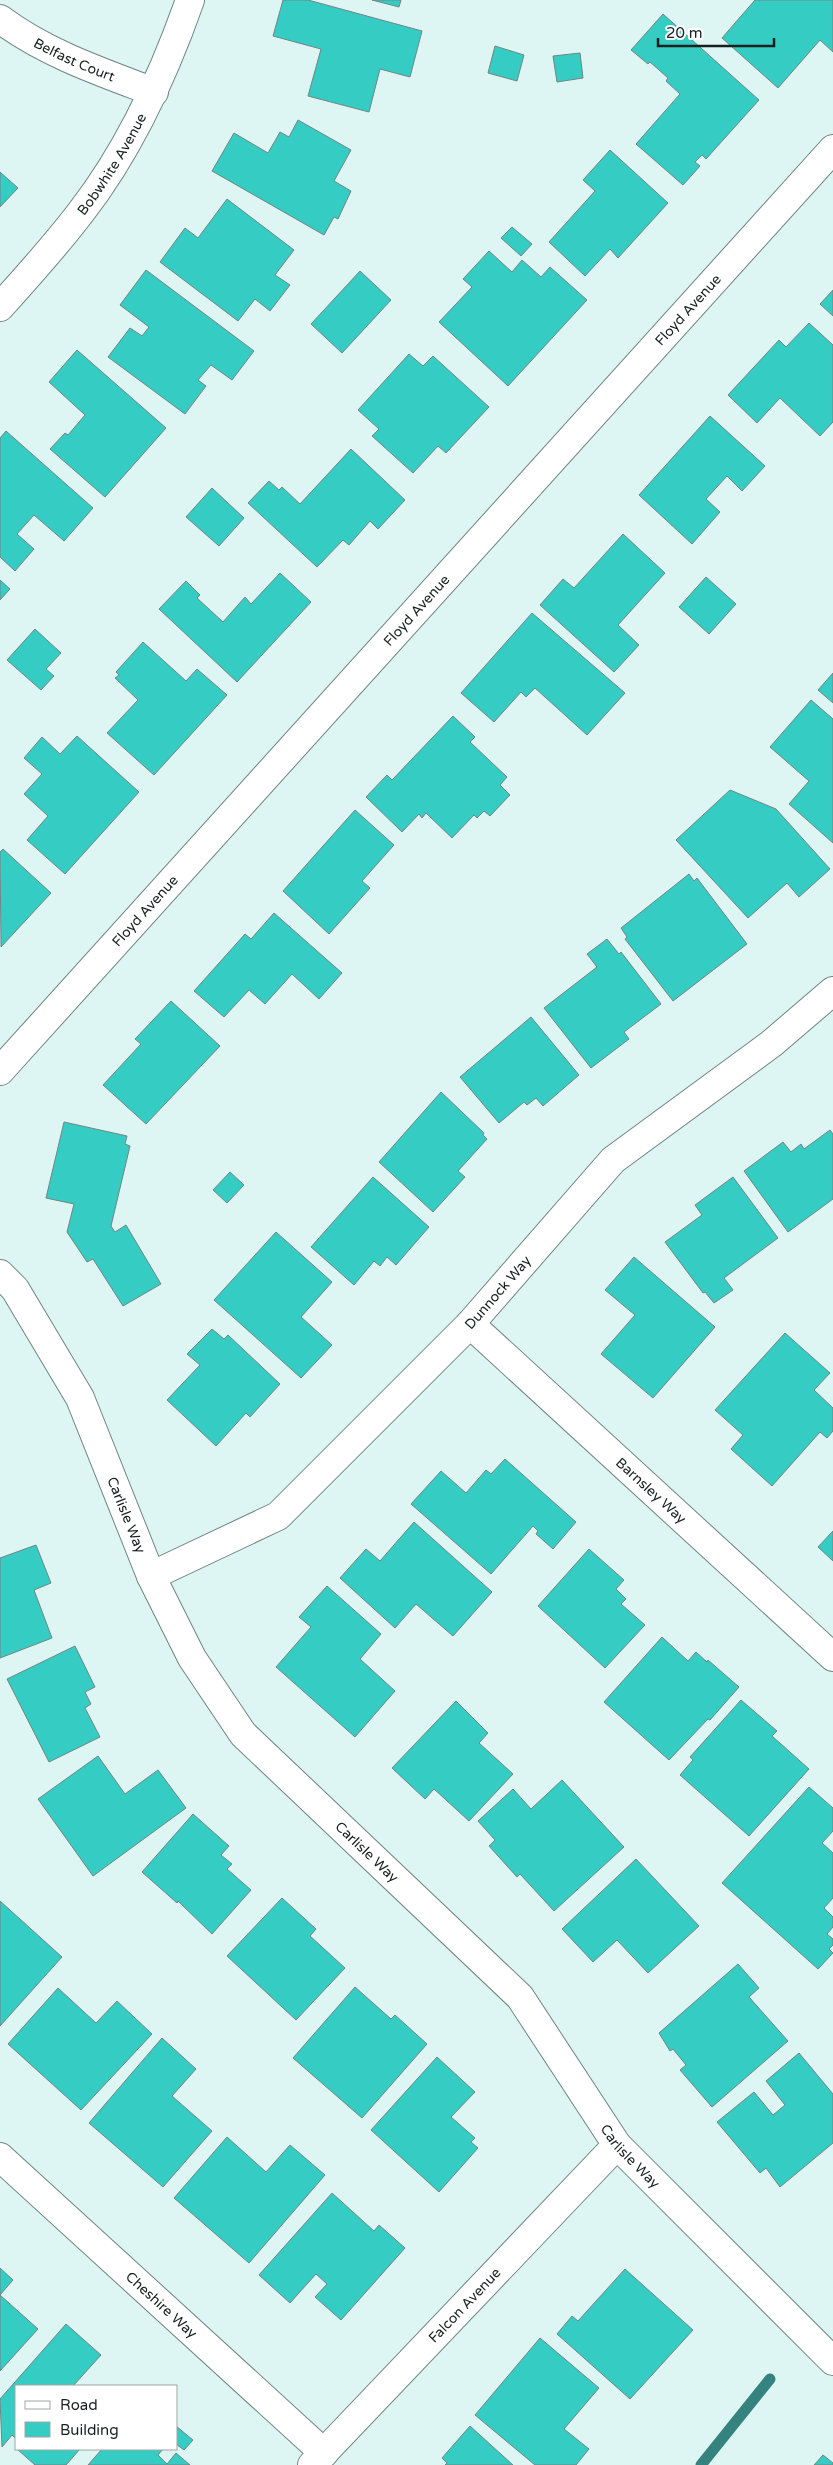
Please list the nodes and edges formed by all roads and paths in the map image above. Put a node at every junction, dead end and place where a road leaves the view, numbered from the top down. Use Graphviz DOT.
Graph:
graph roads {
  1 [pos="190,0"];
  2 [pos="0,19"];
  3 [pos="154,92"];
  4 [pos="833,149"];
  5 [pos="0,307"];
  6 [pos="833,991"];
  7 [pos="0,1071"];
  8 [pos="0,1274"];
  9 [pos="470,1324"];
  10 [pos="151,1576"];
  11 [pos="833,1657"];
  12 [pos="617,2145"];
  13 [pos="0,2157"];
  14 [pos="833,2360"];
  15 [pos="318,2459"];
  1 -- 3 [label="street, Bobwhite Avenue"];
  2 -- 3 [label="street, Belfast Court"];
  3 -- 5 [label="street, Bobwhite Avenue"];
  4 -- 7 [label="street, Floyd Avenue"];
  6 -- 9 [label="street, Dunnock Way"];
  8 -- 10 [label="street, Carlisle Way"];
  9 -- 10 [label="street, Dunnock Way"];
  9 -- 11 [label="street, Barnsley Way"];
  10 -- 12 [label="street, Carlisle Way"];
  12 -- 14 [label="street, Carlisle Way"];
  12 -- 15 [label="street, Falcon Avenue"];
  13 -- 15 [label="street, Cheshire Way"];
}
